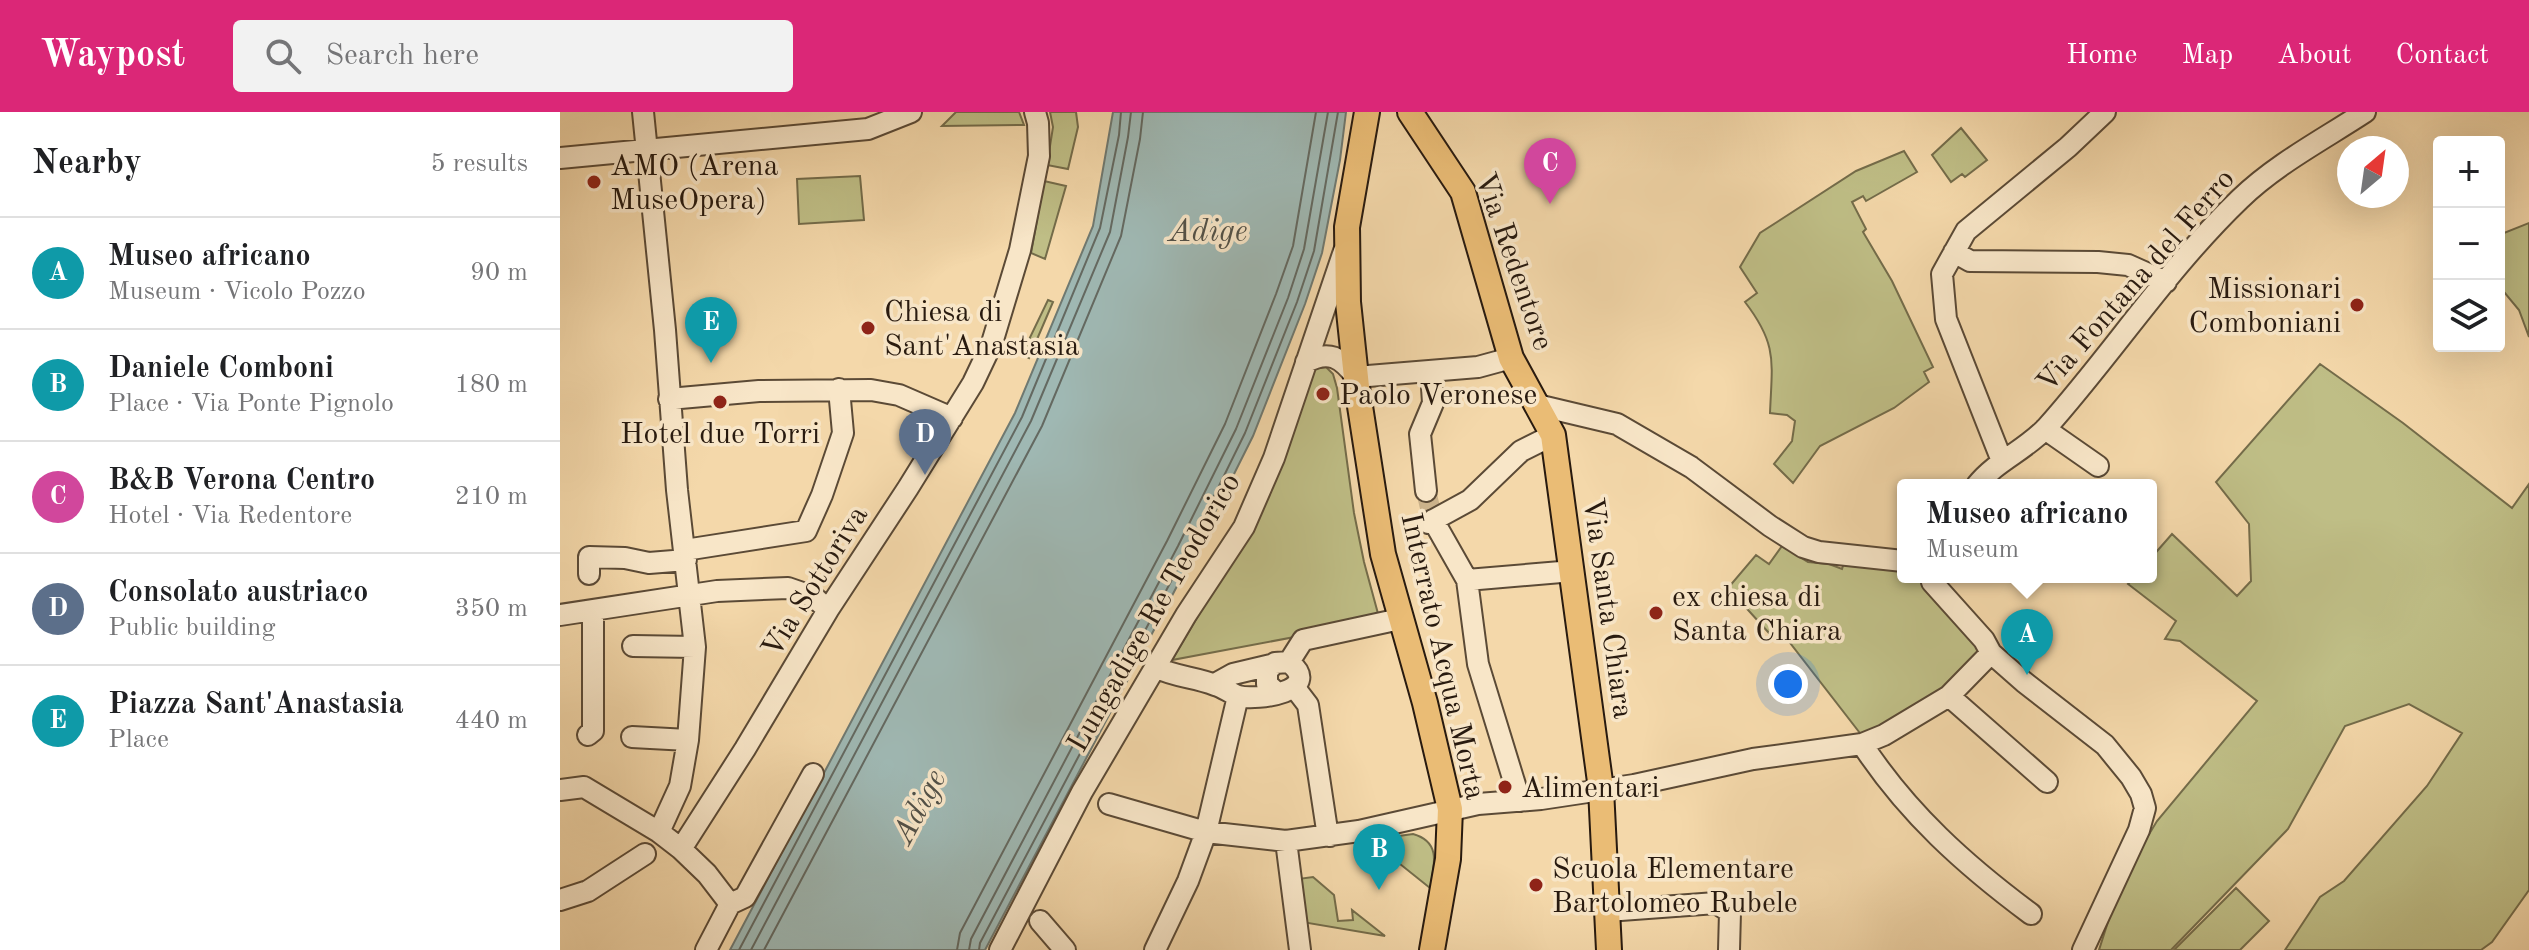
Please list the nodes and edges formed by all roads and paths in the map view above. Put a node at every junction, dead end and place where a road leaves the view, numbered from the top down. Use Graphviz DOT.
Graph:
graph roads {
  1 [pos="643,112"];
  2 [pos="911,112"];
  3 [pos="1035,112"];
  4 [pos="1367,112"];
  5 [pos="1410,112"];
  6 [pos="2105,112"];
  7 [pos="2365,112"];
  8 [pos="861,121"];
  9 [pos="648,152"];
  10 [pos="560,158"];
  11 [pos="1345,247"];
  12 [pos="1954,252"];
  13 [pos="2166,282"];
  14 [pos="1511,358"];
  15 [pos="1306,362"];
  16 [pos="1431,372"];
  17 [pos="1356,377"];
  18 [pos="839,389"];
  19 [pos="669,399"];
  20 [pos="1537,405"];
  21 [pos="952,418"];
  22 [pos="2040,434"];
  23 [pos="1553,435"];
  24 [pos="2002,461"];
  25 [pos="2098,466"];
  26 [pos="1983,479"];
  27 [pos="1426,491"];
  28 [pos="685,555"];
  29 [pos="1897,560"];
  30 [pos="1573,571"];
  31 [pos="589,574"];
  32 [pos="1467,580"];
  33 [pos="1933,583"];
  34 [pos="688,595"];
  35 [pos="828,610"];
  36 [pos="593,611"];
  37 [pos="560,615"];
  38 [pos="1400,619"];
  39 [pos="633,646"];
  40 [pos="695,647"];
  41 [pos="1991,653"];
  42 [pos="1280,664"];
  43 [pos="1155,667"];
  44 [pos="1215,684"];
  45 [pos="1286,690"];
  46 [pos="1238,696"];
  47 [pos="1949,696"];
  48 [pos="588,735"];
  49 [pos="632,737"];
  50 [pos="688,740"];
  51 [pos="1862,744"];
  52 [pos="813,774"];
  53 [pos="2047,782"];
  54 [pos="1601,789"];
  55 [pos="560,790"];
  56 [pos="1520,801"];
  57 [pos="1109,804"];
  58 [pos="1450,809"];
  59 [pos="659,832"];
  60 [pos="1206,832"];
  61 [pos="1330,836"];
  62 [pos="1286,841"];
  63 [pos="681,849"];
  64 [pos="645,854"];
  65 [pos="560,900"];
  66 [pos="730,904"];
  67 [pos="1607,911"];
  68 [pos="2031,914"];
  69 [pos="1040,921"];
  70 [pos="706,950"];
  71 [pos="1000,950"];
  72 [pos="1065,950"];
  73 [pos="1155,950"];
  74 [pos="1300,950"];
  75 [pos="1432,950"];
  76 [pos="1609,950"];
  77 [pos="1729,950"];
  78 [pos="2083,950"];
  1 -- 9 [label="street"];
  2 -- 8 [label="street"];
  3 -- 21 [label="street, Via Sottoriva"];
  4 -- 11 [label="main road, Interrato Acqua Morta"];
  5 -- 14 [label="main road, Via Redentore"];
  6 -- 12 [label="street"];
  7 -- 13 [label="street, Via Fontana del Ferro"];
  8 -- 9 [label="street"];
  9 -- 10 [label="street"];
  9 -- 19 [label="street"];
  11 -- 15 [label="street, Lungadige Re Teodorico"];
  11 -- 17 [label="main road, Interrato Acqua Morta"];
  12 -- 13 [label="street"];
  12 -- 24 [label="street"];
  13 -- 22 [label="street, Via Fontana del Ferro"];
  14 -- 16 [label="street"];
  14 -- 20 [label="main road, Via Redentore"];
  15 -- 17 [label="street"];
  15 -- 43 [label="street, Lungadige Re Teodorico"];
  16 -- 17 [label="street"];
  16 -- 27 [label="street"];
  17 -- 38 [label="main road, Interrato Acqua Morta"];
  18 -- 19 [label="street"];
  18 -- 21 [label="street"];
  18 -- 28 [label="street"];
  19 -- 28 [label="street"];
  20 -- 23 [label="main road, Via Redentore"];
  20 -- 29 [label="street"];
  21 -- 35 [label="street, Via Sottoriva"];
  22 -- 24 [label="street, Via Fontana del Ferro"];
  22 -- 25 [label="street"];
  23 -- 30 [label="main road, Via Santa Chiara"];
  23 -- 32 [label="street"];
  24 -- 26 [label="street, Via Fontana del Ferro"];
  28 -- 31 [label="street"];
  28 -- 34 [label="street"];
  30 -- 32 [label="street"];
  30 -- 54 [label="main road, Via Santa Chiara"];
  32 -- 56 [label="street"];
  33 -- 41 [label="street"];
  34 -- 35 [label="street"];
  34 -- 36 [label="street"];
  34 -- 40 [label="street"];
  35 -- 63 [label="street, Via Sottoriva"];
  36 -- 37 [label="street"];
  36 -- 48 [label="street"];
  38 -- 42 [label="street"];
  38 -- 58 [label="main road, Interrato Acqua Morta"];
  39 -- 40 [label="street"];
  40 -- 50 [label="street"];
  41 -- 47 [label="street"];
  41 -- 78 [label="street"];
  42 -- 44 [label="street"];
  42 -- 45 [label="street"];
  43 -- 44 [label="street"];
  43 -- 71 [label="street, Lungadige Re Teodorico"];
  44 -- 46 [label="street"];
  45 -- 46 [label="street"];
  45 -- 61 [label="street"];
  46 -- 60 [label="street"];
  47 -- 51 [label="street"];
  47 -- 53 [label="street"];
  49 -- 50 [label="street"];
  50 -- 59 [label="street"];
  51 -- 54 [label="street"];
  51 -- 68 [label="street"];
  52 -- 66 [label="street"];
  54 -- 56 [label="street"];
  54 -- 67 [label="main road, Via Santa Chiara"];
  55 -- 59 [label="street"];
  56 -- 58 [label="street"];
  57 -- 60 [label="street"];
  58 -- 61 [label="street"];
  58 -- 75 [label="main road, Interrato Acqua Morta"];
  59 -- 63 [label="street"];
  60 -- 62 [label="street"];
  60 -- 73 [label="street"];
  61 -- 62 [label="street"];
  62 -- 74 [label="street"];
  63 -- 66 [label="street"];
  64 -- 65 [label="street"];
  66 -- 70 [label="street"];
  67 -- 76 [label="main road, Via Santa Chiara"];
  67 -- 77 [label="street"];
  69 -- 72 [label="street"];
}
